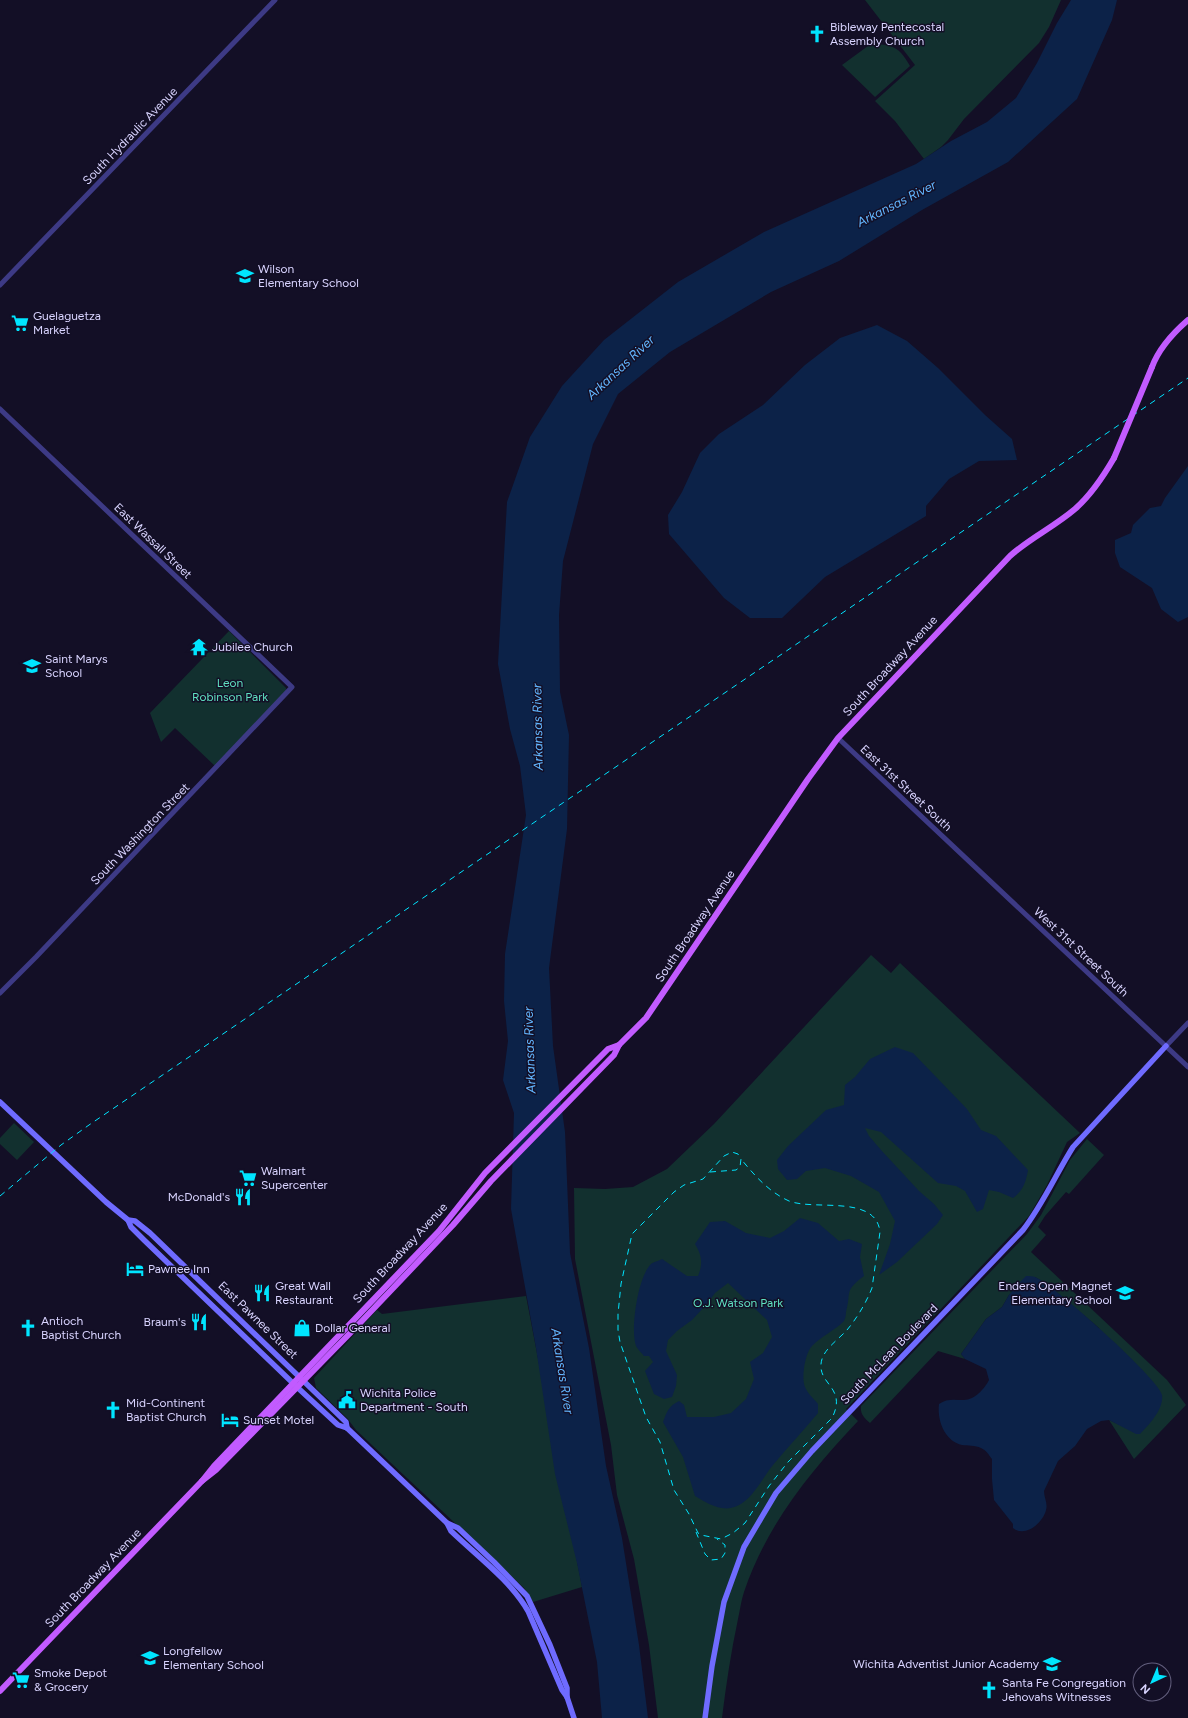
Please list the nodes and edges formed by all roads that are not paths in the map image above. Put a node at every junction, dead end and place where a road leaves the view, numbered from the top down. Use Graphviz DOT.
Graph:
graph roads {
  1 [pos="276,0"];
  2 [pos="0,286"];
  3 [pos="1188,320"];
  4 [pos="0,409"];
  5 [pos="292,688"];
  6 [pos="838,738"];
  7 [pos="961,852"];
  8 [pos="0,992"];
  9 [pos="1188,1023"];
  10 [pos="618,1045"];
  11 [pos="1166,1046"];
  12 [pos="1188,1067"];
  13 [pos="0,1102"];
  14 [pos="128,1220"];
  15 [pos="299,1376"];
  16 [pos="304,1381"];
  17 [pos="292,1382"];
  18 [pos="298,1388"];
  19 [pos="347,1428"];
  20 [pos="202,1481"];
  21 [pos="0,1691"];
  22 [pos="574,1718"];
  23 [pos="705,1718"];
  1 -- 2 [label="street, South Hydraulic Avenue"];
  3 -- 6 [label="main road, South Broadway Avenue, bridge"];
  4 -- 5 [label="street, East Wassall Street"];
  5 -- 8 [label="street, South Washington Street"];
  6 -- 7 [label="street, East 31st Street South"];
  6 -- 10 [label="main road, South Broadway Avenue"];
  7 -- 11 [label="street, West 31st Street South"];
  9 -- 11 [label="street"];
  10 -- 15 [label="main road, South Broadway Avenue"];
  10 -- 16 [label="main road, South Broadway Avenue"];
  11 -- 12 [label="street, West 31st Street South"];
  11 -- 23 [label="main road, South McLean Boulevard"];
  13 -- 14 [label="main road, East Pawnee Street"];
  14 -- 15 [label="main road, East Pawnee Street"];
  14 -- 17 [label="main road, East Pawnee Street"];
  15 -- 16 [label="main road, East Pawnee Street"];
  15 -- 17 [label="main road, South Broadway Avenue"];
  16 -- 18 [label="main road, South Broadway Avenue"];
  16 -- 19 [label="main road, East Pawnee Street"];
  17 -- 18 [label="main road, East Pawnee Street"];
  17 -- 20 [label="main road, South Broadway Avenue"];
  18 -- 19 [label="main road, East Pawnee Street"];
  18 -- 20 [label="main road, South Broadway Avenue"];
  19 -- 22 [label="main road, East Pawnee Street"];
  20 -- 21 [label="main road, South Broadway Avenue"];
}
